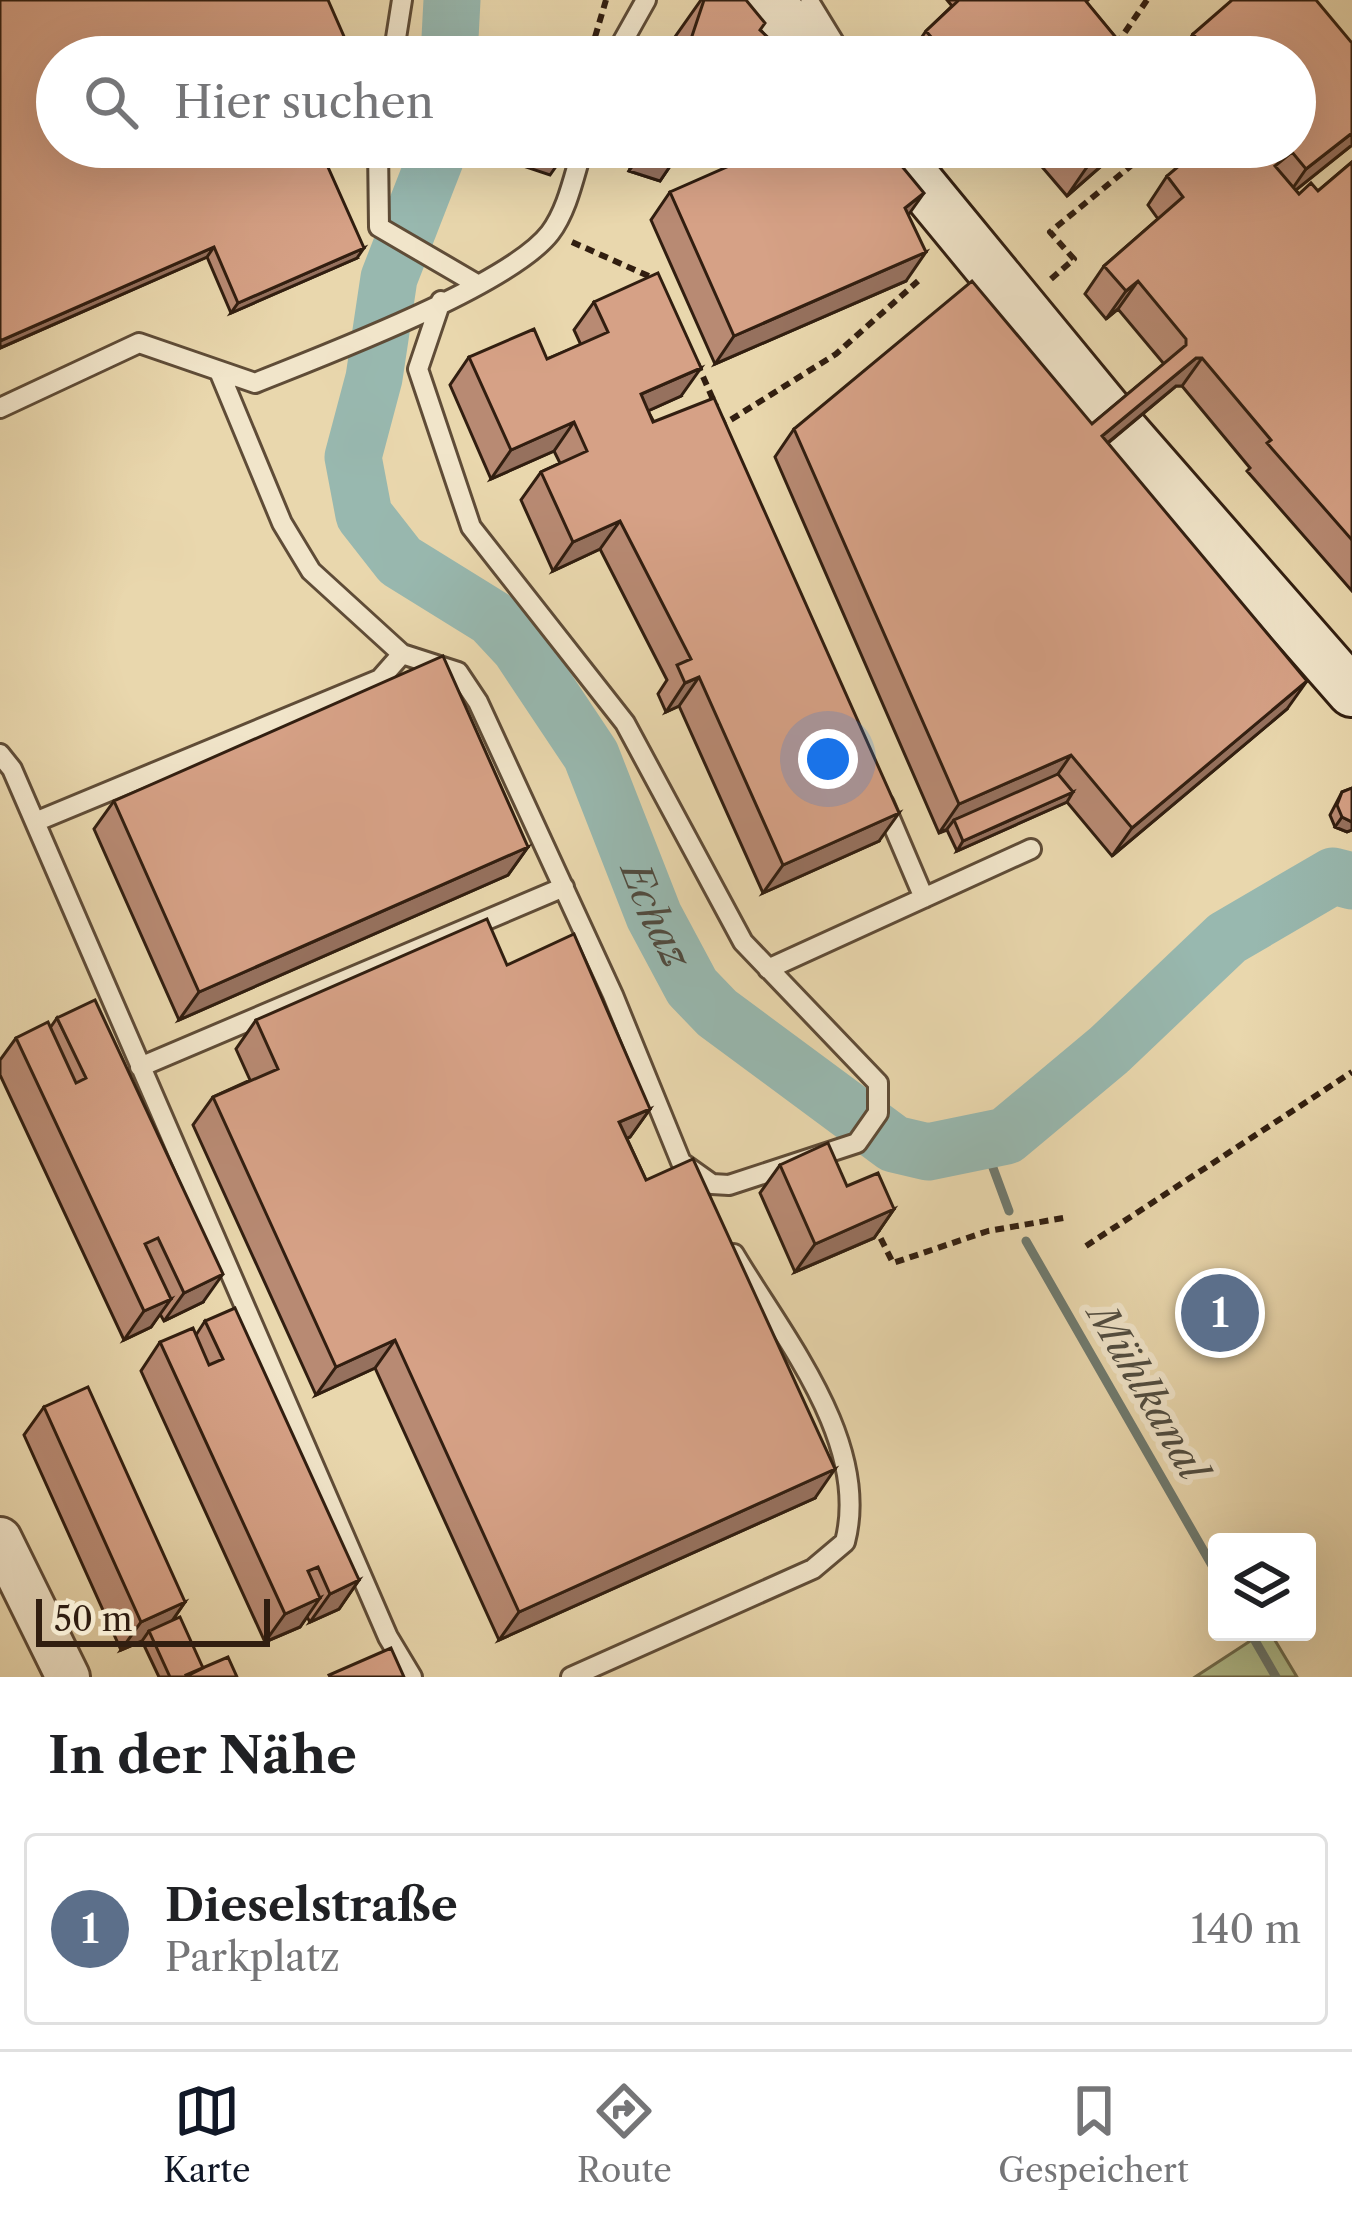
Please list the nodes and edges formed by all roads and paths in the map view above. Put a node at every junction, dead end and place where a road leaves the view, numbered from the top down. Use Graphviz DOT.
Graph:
graph roads {
  1 [pos="402,0"];
  2 [pos="606,0"];
  3 [pos="646,0"];
  4 [pos="1148,0"];
  5 [pos="790,1"];
  6 [pos="396,36"];
  7 [pos="595,36"];
  8 [pos="626,36"];
  9 [pos="806,36"];
  10 [pos="823,36"];
  11 [pos="1123,36"];
  12 [pos="378,168"];
  13 [pos="576,168"];
  14 [pos="913,168"];
  15 [pos="1128,168"];
  16 [pos="550,232"];
  17 [pos="658,280"];
  18 [pos="918,281"];
  19 [pos="475,284"];
  20 [pos="440,302"];
  21 [pos="1021,304"];
  22 [pos="696,362"];
  23 [pos="219,371"];
  24 [pos="0,408"];
  25 [pos="402,654"];
  26 [pos="1352,692"];
  27 [pos="0,754"];
  28 [pos="878,790"];
  29 [pos="34,822"];
  30 [pos="1031,849"];
  31 [pos="564,887"];
  32 [pos="924,898"];
  33 [pos="768,969"];
  34 [pos="140,1067"];
  35 [pos="1352,1072"];
  36 [pos="681,1162"];
  37 [pos="704,1201"];
  38 [pos="865,1207"];
  39 [pos="1069,1217"];
  40 [pos="726,1240"];
  41 [pos="1086,1246"];
  42 [pos="0,1539"];
  43 [pos="68,1677"];
  44 [pos="412,1677"];
  45 [pos="571,1677"];
  1 -- 6 [label="lane"];
  2 -- 7 [label="path"];
  3 -- 8 [label="lane"];
  4 -- 11 [label="path"];
  5 -- 9 [label="main road"];
  5 -- 10 [label="lane"];
  12 -- 19 [label="lane"];
  13 -- 16 [label="lane"];
  14 -- 21 [label="main road"];
  15 -- 21 [label="path"];
  16 -- 17 [label="path"];
  16 -- 19 [label="lane"];
  18 -- 22 [label="path"];
  19 -- 20 [label="lane"];
  20 -- 23 [label="lane"];
  20 -- 33 [label="lane"];
  21 -- 26 [label="main road"];
  23 -- 24 [label="lane"];
  23 -- 25 [label="lane"];
  25 -- 29 [label="lane"];
  25 -- 31 [label="lane"];
  27 -- 29 [label="lane"];
  28 -- 32 [label="lane"];
  29 -- 34 [label="lane"];
  30 -- 32 [label="lane"];
  31 -- 34 [label="lane"];
  31 -- 36 [label="lane"];
  32 -- 33 [label="lane"];
  33 -- 36 [label="lane"];
  34 -- 44 [label="lane"];
  35 -- 41 [label="path"];
  36 -- 37 [label="lane"];
  38 -- 39 [label="path"];
  40 -- 45 [label="lane"];
  42 -- 43 [label="street"];
}
